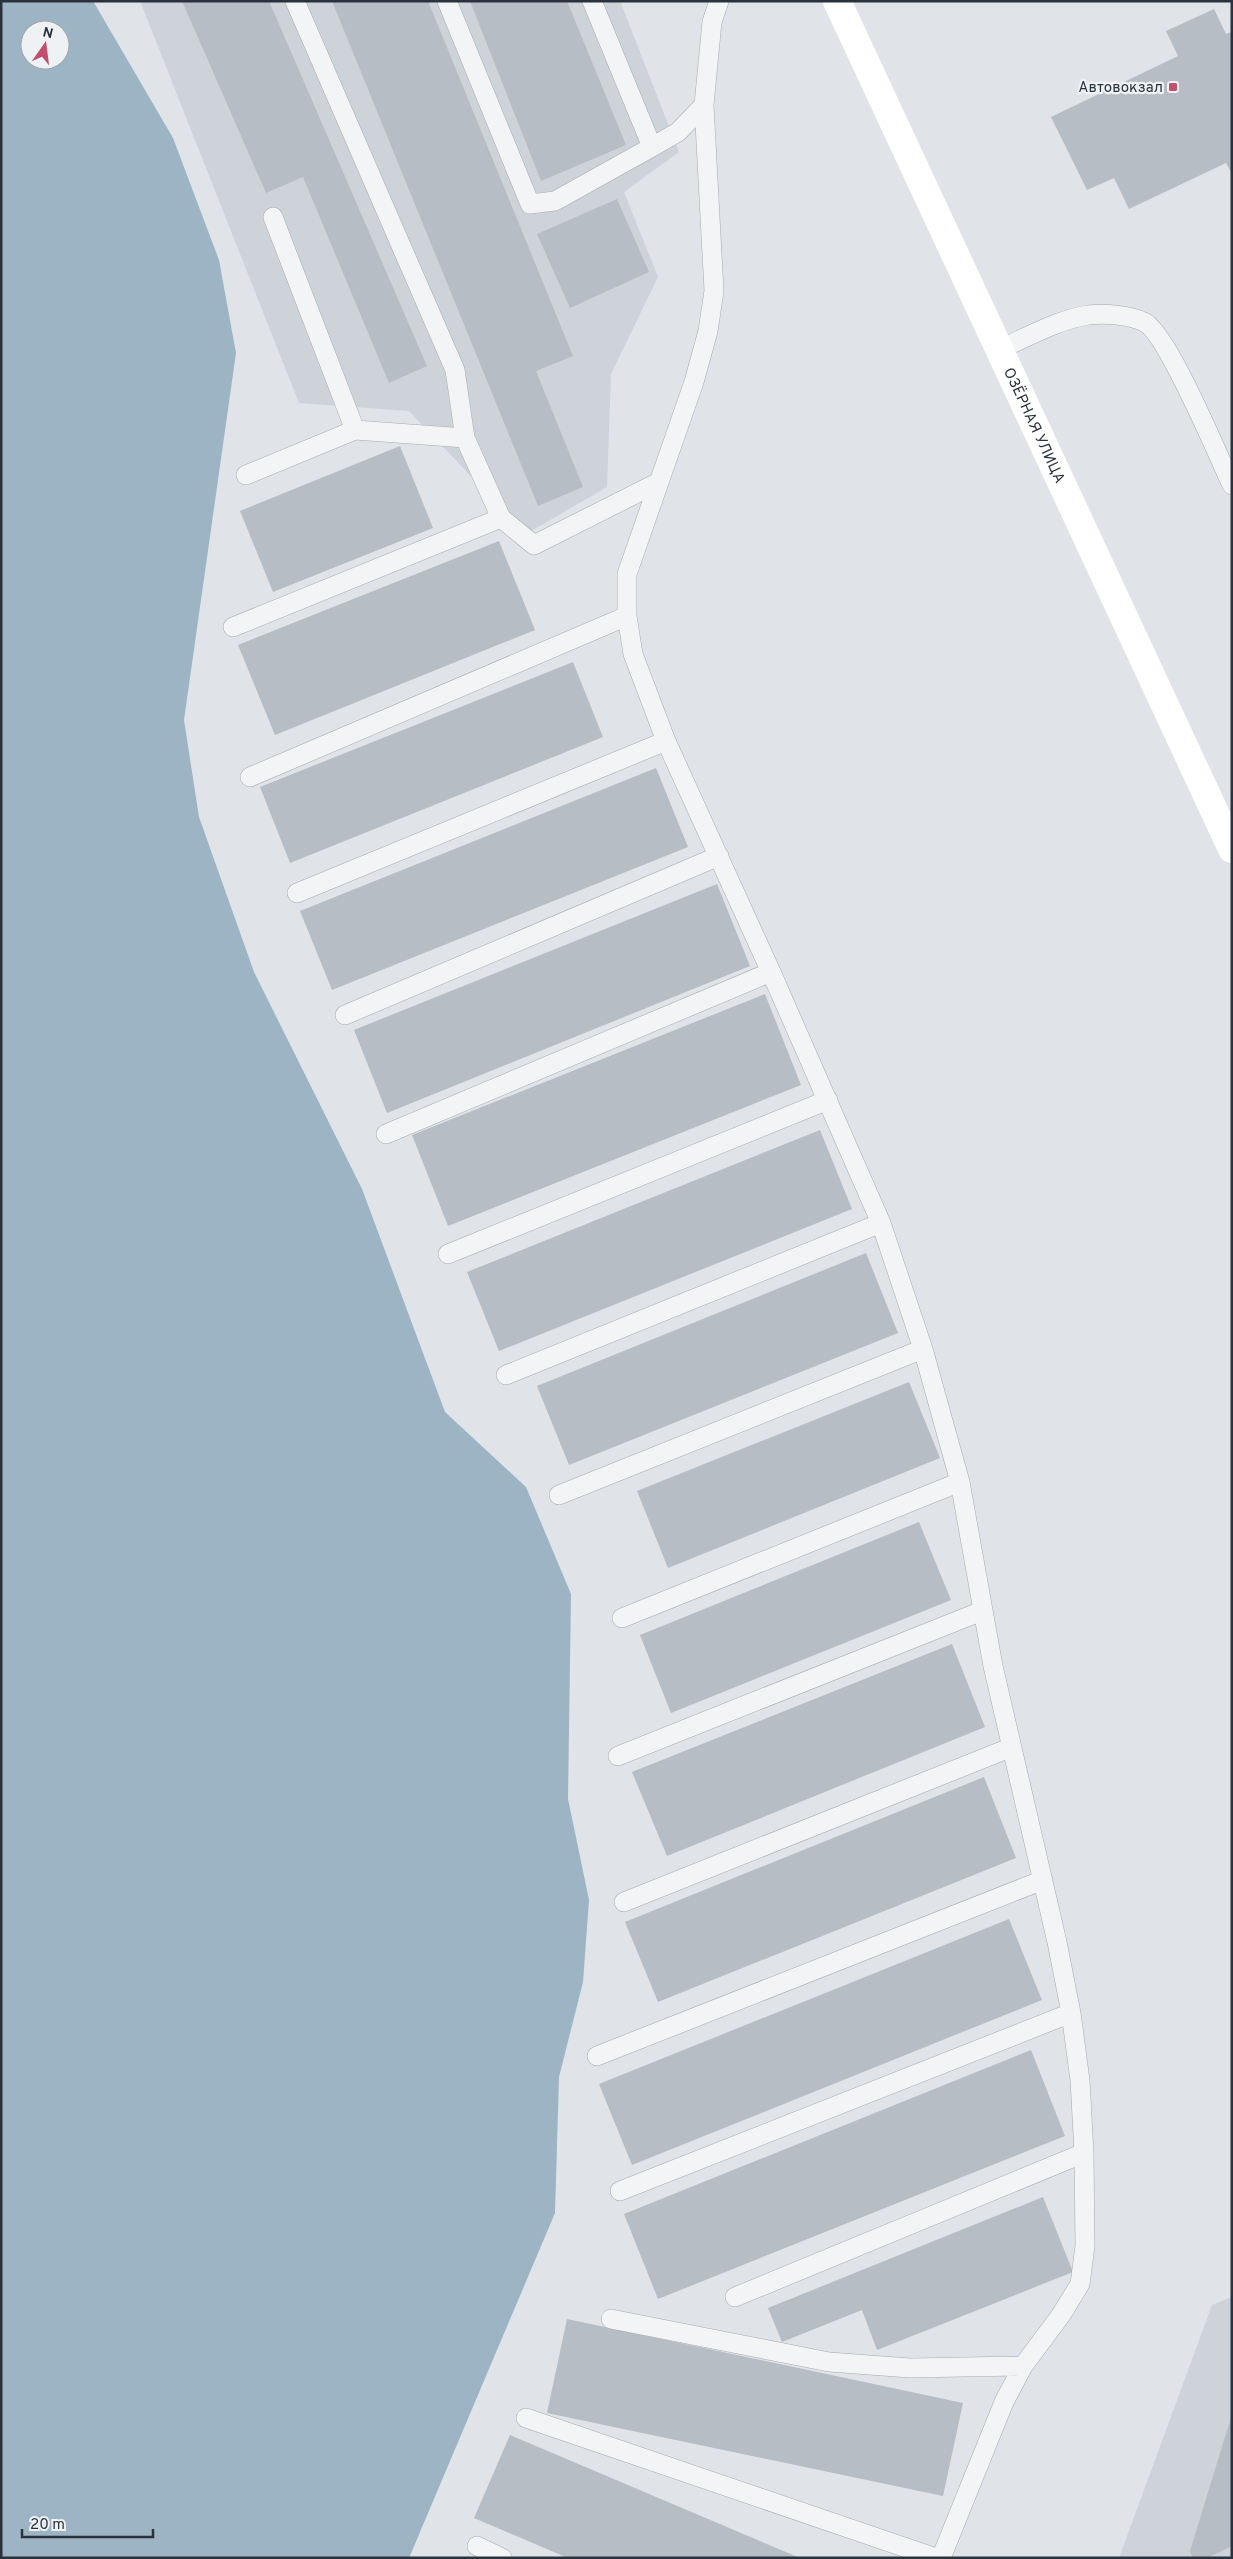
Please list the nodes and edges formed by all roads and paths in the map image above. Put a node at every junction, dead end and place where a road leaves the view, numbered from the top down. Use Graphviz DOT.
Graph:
graph roads {
  1 [pos="295,1"];
  2 [pos="447,1"];
  3 [pos="592,1"];
  4 [pos="719,1"];
  5 [pos="837,1"];
  6 [pos="704,105"];
  7 [pos="652,147"];
  8 [pos="273,217"];
  9 [pos="1000,349"];
  10 [pos="355,430"];
  11 [pos="465,438"];
  12 [pos="246,474"];
  13 [pos="657,483"];
  14 [pos="1232,485"];
  15 [pos="501,518"];
  16 [pos="627,616"];
  17 [pos="232,627"];
  18 [pos="666,741"];
  19 [pos="250,777"];
  20 [pos="1232,849"];
  21 [pos="719,856"];
  22 [pos="297,893"];
  23 [pos="772,972"];
  24 [pos="345,1015"];
  25 [pos="828,1100"];
  26 [pos="386,1134"];
  27 [pos="881,1223"];
  28 [pos="448,1254"];
  29 [pos="923,1349"];
  30 [pos="506,1375"];
  31 [pos="960,1482"];
  32 [pos="559,1495"];
  33 [pos="982,1610"];
  34 [pos="622,1618"];
  35 [pos="1012,1747"];
  36 [pos="618,1756"];
  37 [pos="1042,1880"];
  38 [pos="624,1902"];
  39 [pos="1071,2013"];
  40 [pos="597,2056"];
  41 [pos="1084,2153"];
  42 [pos="620,2191"];
  43 [pos="735,2297"];
  44 [pos="611,2320"];
  45 [pos="1023,2366"];
  46 [pos="526,2418"];
  47 [pos="477,2546"];
  48 [pos="502,2558"];
  49 [pos="936,2558"];
  50 [pos="941,2558"];
  1 -- 11 [label="lane"];
  2 -- 7 [label="lane"];
  3 -- 7 [label="lane"];
  4 -- 6 [label="lane"];
  5 -- 9 [label="street, ОЗЁРНАЯ УЛИЦА"];
  6 -- 7 [label="lane"];
  6 -- 13 [label="lane"];
  8 -- 10 [label="lane"];
  9 -- 14 [label="lane"];
  9 -- 20 [label="street, ОЗЁРНАЯ УЛИЦА"];
  10 -- 11 [label="lane"];
  10 -- 12 [label="lane"];
  11 -- 15 [label="lane"];
  13 -- 15 [label="lane"];
  13 -- 16 [label="lane"];
  15 -- 17 [label="lane"];
  16 -- 18 [label="lane"];
  16 -- 19 [label="lane"];
  18 -- 21 [label="lane"];
  18 -- 22 [label="lane"];
  21 -- 23 [label="lane"];
  21 -- 24 [label="lane"];
  23 -- 25 [label="lane"];
  23 -- 26 [label="lane"];
  25 -- 27 [label="lane"];
  25 -- 28 [label="lane"];
  27 -- 29 [label="lane"];
  27 -- 30 [label="lane"];
  29 -- 31 [label="lane"];
  29 -- 32 [label="lane"];
  31 -- 33 [label="lane"];
  31 -- 34 [label="lane"];
  33 -- 35 [label="lane"];
  33 -- 36 [label="lane"];
  35 -- 37 [label="lane"];
  35 -- 38 [label="lane"];
  37 -- 39 [label="lane"];
  37 -- 40 [label="lane"];
  39 -- 41 [label="lane"];
  39 -- 42 [label="lane"];
  41 -- 43 [label="lane"];
  41 -- 45 [label="lane"];
  44 -- 45 [label="lane"];
  45 -- 50 [label="lane"];
  46 -- 49 [label="lane"];
  47 -- 48 [label="lane"];
}
